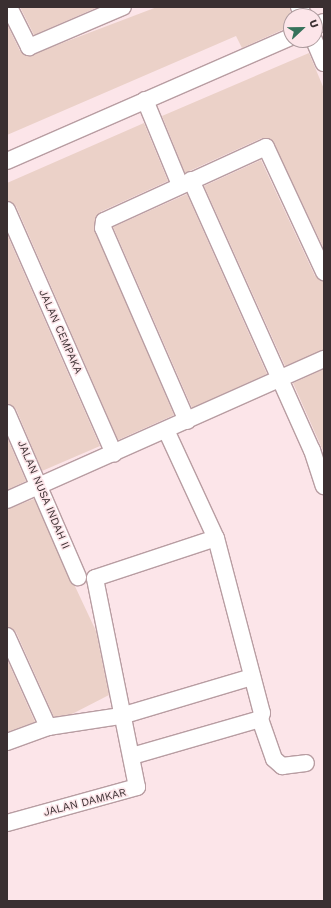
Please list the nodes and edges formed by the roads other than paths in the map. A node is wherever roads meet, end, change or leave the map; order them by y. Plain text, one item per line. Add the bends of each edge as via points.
1 (9, 7) edge
2 (123, 7) edge
3 (283, 40) edge
4 (317, 48) edge
5 (324, 63) edge
6 (145, 100) junction
7 (7, 160) edge
8 (185, 182) junction
9 (7, 210) edge
10 (324, 272) edge
11 (324, 359) edge
12 (281, 379) junction
13 (7, 413) edge
14 (187, 421) junction
15 (166, 430) junction
16 (114, 454) junction
17 (40, 486) junction
18 (324, 486) edge
19 (7, 500) edge
20 (216, 538) junction
21 (78, 577) dead end
22 (7, 636) edge
23 (252, 677) junction
24 (121, 716) junction
25 (260, 719) junction
26 (48, 727) junction
27 (7, 742) edge
28 (132, 756) junction
29 (306, 763) dead end
30 (7, 823) edge

1 - 2 street via 25,45 31,46
3 - 6 street
4 - 5 street
6 - 7 street
6 - 8 street
8 - 10 street via 260,148 268,148
8 - 12 street
8 - 14 street via 107,219 103,226
9 - 16 street, JALAN CEMPAKA
11 - 12 street
12 - 14 street
12 - 18 street via 312,450
13 - 17 street, JALAN NUSA INDAH II
14 - 15 street
15 - 16 street
15 - 20 street
16 - 17 street
17 - 19 street
17 - 21 street, JALAN NUSA INDAH II
20 - 23 street
20 - 24 street, JALAN DAMKAR via 95,578
22 - 26 street
23 - 24 street
23 - 25 street via 262,713
24 - 26 street
24 - 28 street, JALAN DAMKAR
25 - 28 street
25 - 29 street via 276,762 286,766
26 - 27 street
28 - 30 street, JALAN DAMKAR via 137,785 133,791

